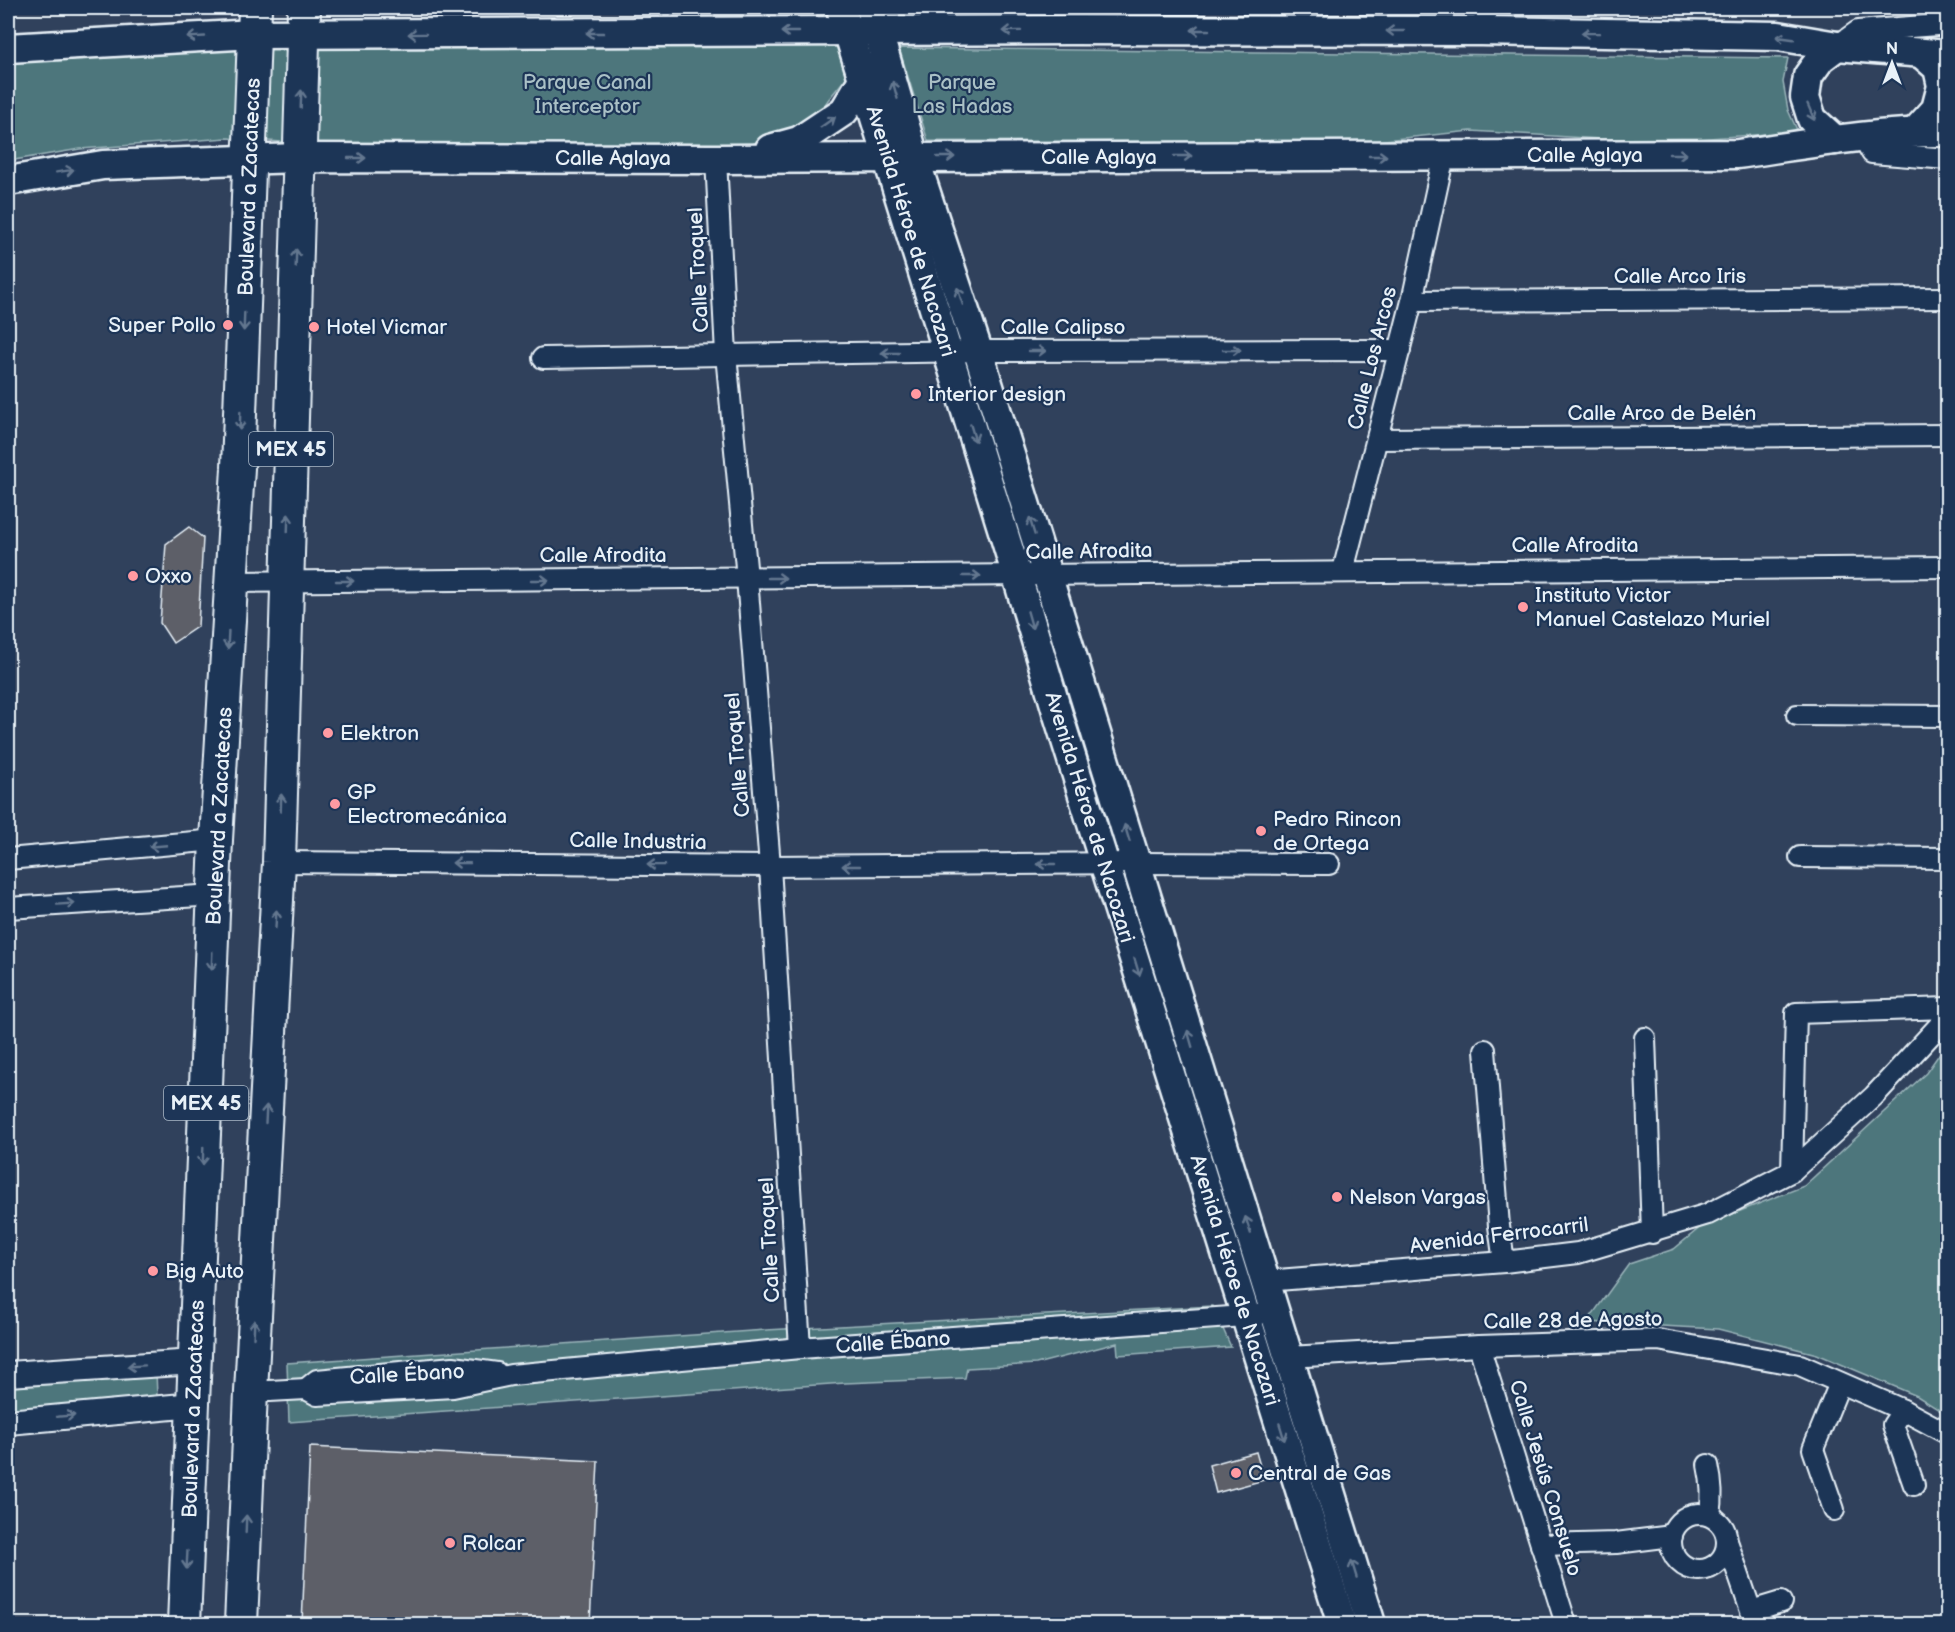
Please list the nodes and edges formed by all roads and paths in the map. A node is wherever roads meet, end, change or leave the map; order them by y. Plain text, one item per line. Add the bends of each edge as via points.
1 (1947, 9) edge
2 (1484, 19) edge
3 (845, 20) edge
4 (874, 20) edge
5 (255, 21) edge
6 (304, 21) edge
7 (1837, 46) junction
8 (8, 48) edge
9 (1934, 55) edge
10 (864, 78) junction
11 (1916, 132) junction
12 (1947, 132) edge
13 (1863, 137) junction
14 (1835, 140) junction
15 (1444, 156) junction
16 (901, 157) junction
17 (299, 158) junction
18 (726, 158) junction
19 (250, 159) junction
20 (1947, 159) edge
21 (8, 181) edge
22 (1947, 298) edge
23 (1412, 301) junction
24 (1400, 350) junction
25 (978, 351) junction
26 (948, 353) junction
27 (726, 354) junction
28 (543, 358) dead end
29 (1947, 435) edge
30 (1377, 439) junction
31 (1947, 567) edge
32 (1343, 571) junction
33 (1046, 575) junction
34 (1017, 576) junction
35 (747, 578) junction
36 (287, 581) junction
37 (231, 582) junction
38 (1797, 715) dead end
39 (1947, 716) edge
40 (216, 840) junction
41 (1800, 857) dead end
42 (1947, 858) edge
43 (8, 859) edge
44 (279, 862) junction
45 (1137, 863) junction
46 (1104, 864) junction
47 (1329, 864) dead end
48 (770, 866) junction
49 (214, 895) junction
50 (8, 908) edge
51 (1947, 1008) edge
52 (1947, 1016) edge
53 (1645, 1038) dead end
54 (1485, 1050) dead end
55 (1792, 1171) junction
56 (1652, 1233) junction
57 (1504, 1262) junction
58 (1265, 1281) junction
59 (1275, 1313) junction
60 (1246, 1316) junction
61 (1479, 1346) junction
62 (800, 1348) junction
63 (1289, 1357) junction
64 (195, 1362) junction
65 (8, 1374) edge
66 (1840, 1383) junction
67 (251, 1392) junction
68 (194, 1405) junction
69 (1903, 1410) junction
70 (8, 1422) edge
71 (1947, 1434) edge
72 (1708, 1465) dead end
73 (1914, 1485) dead end
74 (1834, 1510) dead end
75 (1710, 1515) junction
76 (1672, 1536) junction
77 (1551, 1544) junction
78 (1728, 1544) junction
79 (1781, 1602) dead end
80 (184, 1624) edge
81 (242, 1624) edge
82 (1342, 1624) edge
83 (1371, 1624) edge
84 (1566, 1624) edge

1 - 7 street via 1947,18 1937,25 1858,31
2 -> 4 main road via 1059,30
7 -> 2 main road via 1778,36
3 - 4 main road
3 -> 6 main road
3 - 10 main road, Avenida Héroe de Nacozari
4 - 10 main road
16 -> 4 main road, Avenida Héroe de Nacozari
5 - 6 main road
5 -> 8 main road
5 - 19 main road, Boulevard a Zacatecas / MEX 45
17 -> 6 main road, MEX 45
7 - 9 main road
7 -> 14 main road via 1821,58 1808,76 1805,97 1812,119
9 - 11 main road via 1942,86 1936,109
10 - 16 main road, Avenida Héroe de Nacozari
18 -> 10 main road via 800,141 844,111
11 - 12 main road, Calle Aglaya
11 - 13 main road, Calle Aglaya
13 - 14 main road, Calle Aglaya
13 - 20 street via 1872,153
15 -> 14 main road, Calle Aglaya via 1738,154
16 -> 15 main road, Calle Aglaya
15 - 23 street, Calle Los Arcos
16 - 18 main road, Calle Aglaya
25 -> 16 main road, Avenida Héroe de Nacozari
16 - 26 main road, Avenida Héroe de Nacozari
17 -> 18 main road, Calle Aglaya
17 - 19 main road, Calle Aglaya
36 -> 17 main road, MEX 45
18 - 27 street, Calle Troquel
21 -> 19 main road, Calle Aglaya via 103,165
19 -> 37 main road, Boulevard a Zacatecas / MEX 45
22 - 23 street, Calle Arco Iris
23 - 24 street, Calle Los Arcos
25 -> 24 street, Calle Calipso
24 - 30 street, Calle Los Arcos
25 - 26 street, Calle Calipso
33 -> 25 main road, Avenida Héroe de Nacozari
26 -> 27 street, Calle Calipso
26 -> 34 main road, Avenida Héroe de Nacozari
27 - 28 street, Calle Calipso
27 - 35 street, Calle Troquel
29 - 30 street, Calle Arco de Belén
30 - 32 street, Calle Los Arcos
31 - 32 street, Calle Afrodita
32 - 33 street, Calle Afrodita
33 - 34 street, Calle Afrodita
45 -> 33 main road, Avenida Héroe de Nacozari
35 -> 34 street, Calle Afrodita
34 -> 46 main road, Avenida Héroe de Nacozari
36 -> 35 street, Calle Afrodita
35 - 48 street, Calle Troquel
36 - 37 street, Calle Afrodita
44 -> 36 main road, MEX 45
37 -> 40 main road, Boulevard a Zacatecas / MEX 45
38 - 39 street
40 -> 43 street
40 - 49 main road, Boulevard a Zacatecas / MEX 45
41 - 42 street
48 -> 44 street, Calle Industria
67 -> 44 main road, MEX 45
45 - 46 street, Calle Industria
45 - 47 street, Calle Industria
58 -> 45 main road, Avenida Héroe de Nacozari
46 -> 48 street, Calle Industria
46 -> 60 main road, Avenida Héroe de Nacozari
48 - 62 street, Calle Troquel
50 -> 49 street
49 -> 64 main road, Boulevard a Zacatecas / MEX 45
51 - 55 street via 1796,1013
52 - 55 street, Avenida Ferrocarril via 1874,1096
53 - 56 street
54 - 57 street
55 - 56 street, Avenida Ferrocarril via 1708,1214
56 - 57 street, Avenida Ferrocarril via 1578,1254
57 - 58 street, Avenida Ferrocarril
58 - 59 main road, Avenida Héroe de Nacozari
59 - 60 street, Calle Ébano
59 - 63 main road, Avenida Héroe de Nacozari
60 - 62 street, Calle Ébano
60 -> 82 main road, Avenida Héroe de Nacozari
61 - 63 street, Calle 28 de Agosto
61 - 66 street, Calle 28 de Agosto via 1658,1340 1800,1365
61 - 77 street, Calle Jesús Consuelo
62 - 67 street, Calle Ébano via 511,1375 453,1367 317,1380 306,1389
83 -> 63 main road, Avenida Héroe de Nacozari
64 -> 65 street
64 - 68 main road, Boulevard a Zacatecas / MEX 45
66 - 69 street, Calle 28 de Agosto
66 - 74 street via 1813,1449
81 -> 67 main road, MEX 45
70 -> 68 street
68 -> 80 main road, Boulevard a Zacatecas / MEX 45
69 - 71 street, Calle 28 de Agosto
69 - 73 street via 1893,1425
72 - 75 street via 1713,1501
75 - 76 street via 1684,1519
75 - 78 street via 1724,1527
76 - 77 street via 1617,1543
76 - 78 street via 1672,1551 1677,1560 1693,1570 1713,1568 1721,1562
77 - 84 street, Calle Jesús Consuelo
78 - 79 street via 1751,1611

